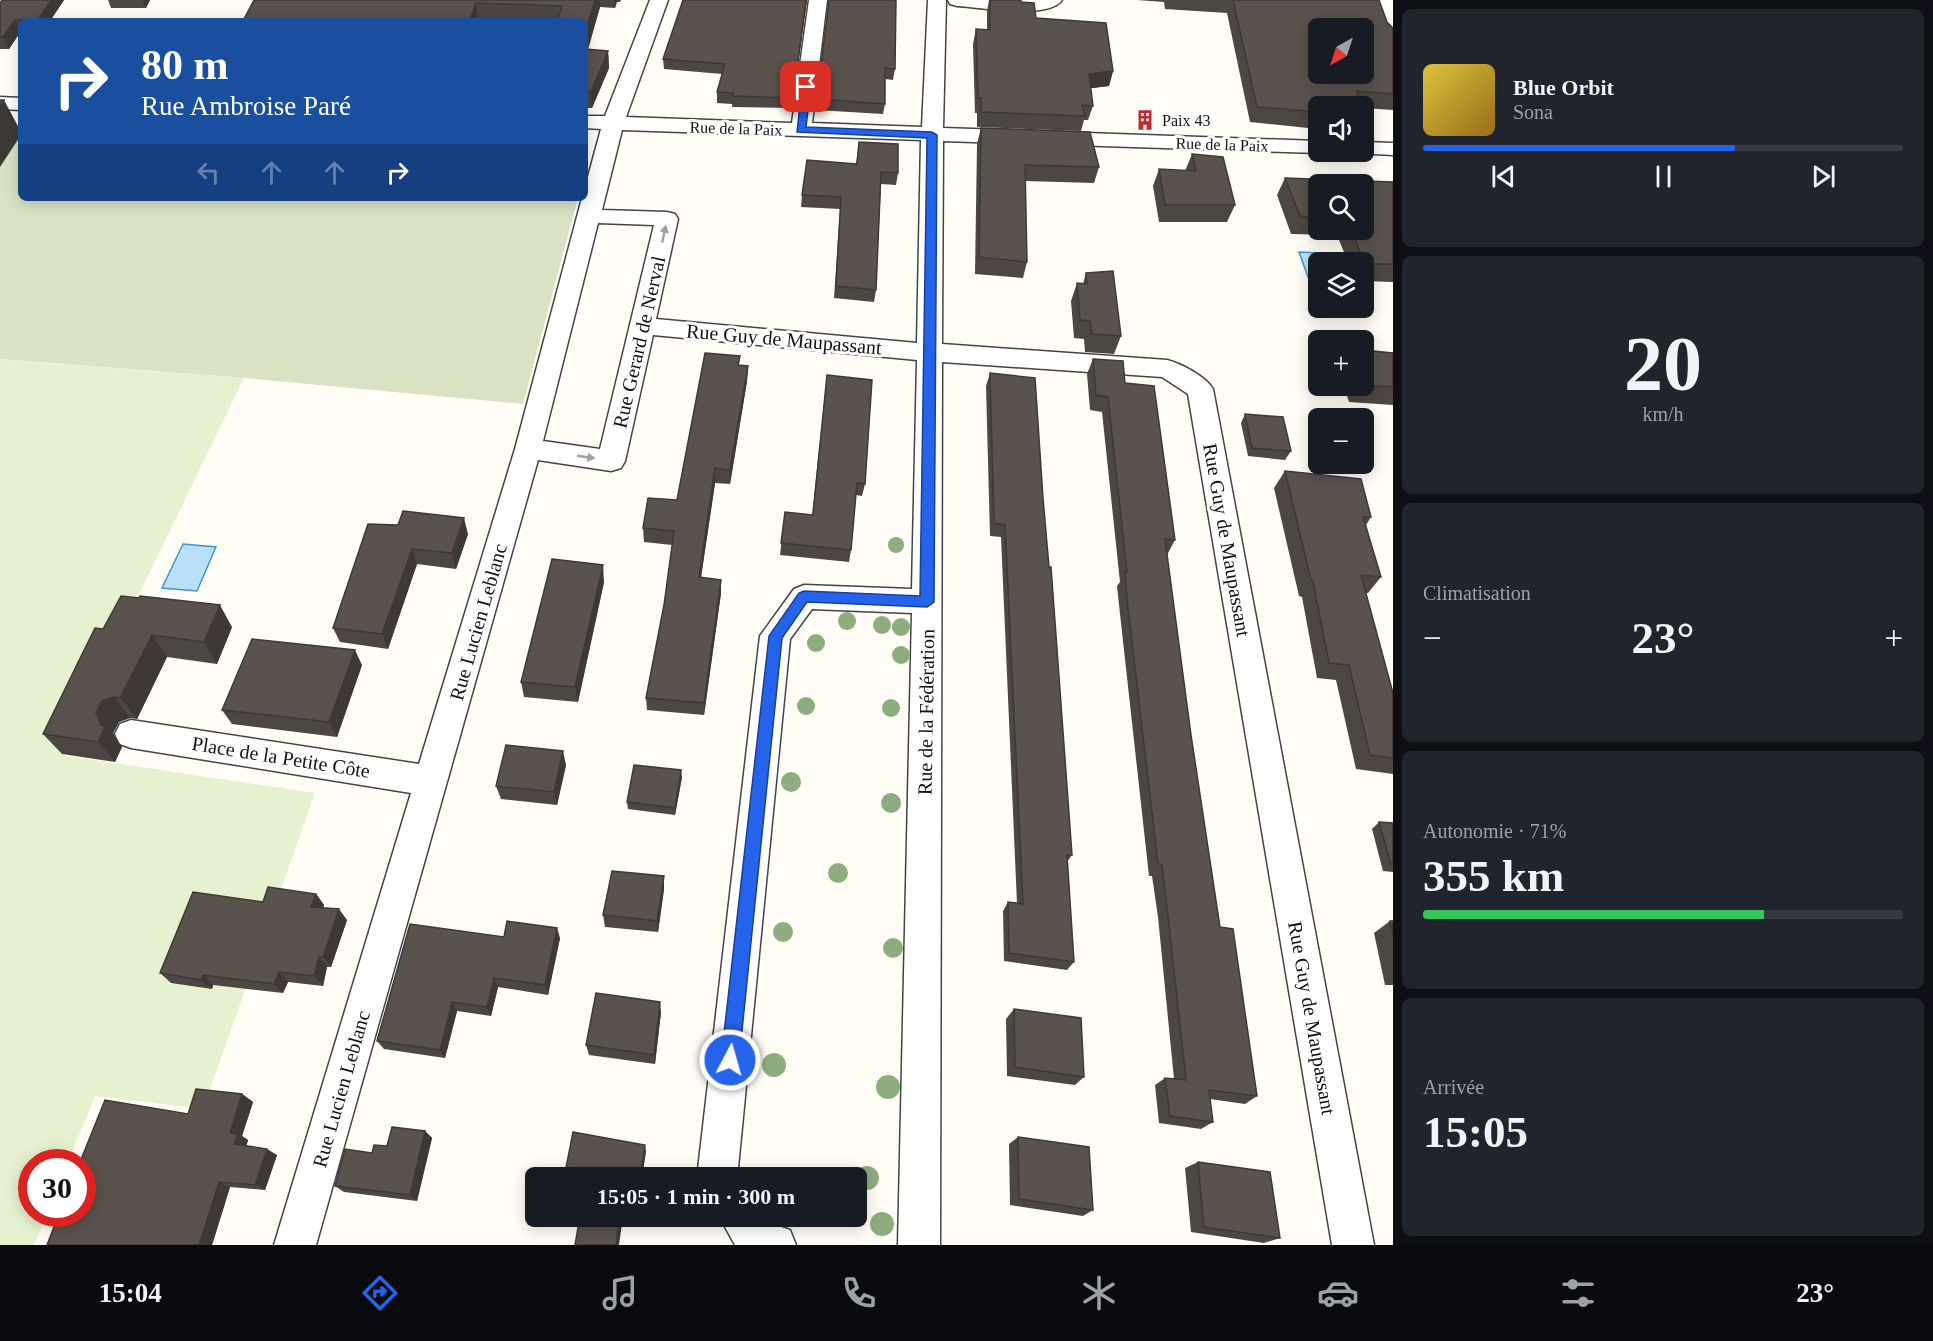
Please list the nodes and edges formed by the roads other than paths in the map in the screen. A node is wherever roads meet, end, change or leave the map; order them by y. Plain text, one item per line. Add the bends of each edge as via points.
1 (659, 0) edge
2 (818, 0) edge
3 (937, 0) edge
4 (957, 0) edge
5 (1053, 0) edge
6 (0, 103) edge
7 (18, 104) edge
8 (599, 123) edge
9 (801, 130) junction
10 (932, 135) junction
11 (1308, 147) edge
12 (1374, 148) edge
13 (1393, 149) edge
14 (589, 216) junction
15 (644, 326) junction
16 (930, 352) junction
17 (528, 449) junction
18 (927, 602) junction
19 (131, 734) dead end
20 (431, 781) junction
21 (718, 1167) edge
22 (747, 1227) edge
23 (295, 1245) edge
24 (775, 1245) edge
25 (919, 1245) edge
26 (1353, 1245) edge

1 - 8 street, Rue Lucien Leblanc
2 - 9 street
3 - 10 street, Rue de la Fédération
4 - 5 street via 1035,6
6 - 7 street
8 - 9 street, Rue de la Paix
8 - 14 street, Rue Lucien Leblanc
9 - 10 street, Rue de la Paix
10 - 11 street, Rue de la Paix
10 - 16 street, Rue de la Fédération
12 - 13 street
15 -> 14 street, Rue Gerard de Nerval via 667,219
14 - 17 street, Rue Lucien Leblanc
15 - 16 street, Rue Guy de Maupassant
17 -> 15 street, Rue Gerard de Nerval via 611,461
16 - 18 street, Rue de la Fédération
16 - 26 street, Rue Guy de Maupassant via 1167,369 1200,389
17 - 20 street, Rue Lucien Leblanc
18 - 21 street via 804,597 776,636
18 - 25 street, Rue de la Fédération
19 - 20 street, Place de la Petite Côte
20 - 23 street, Rue Lucien Leblanc
22 - 24 street via 756,1240

